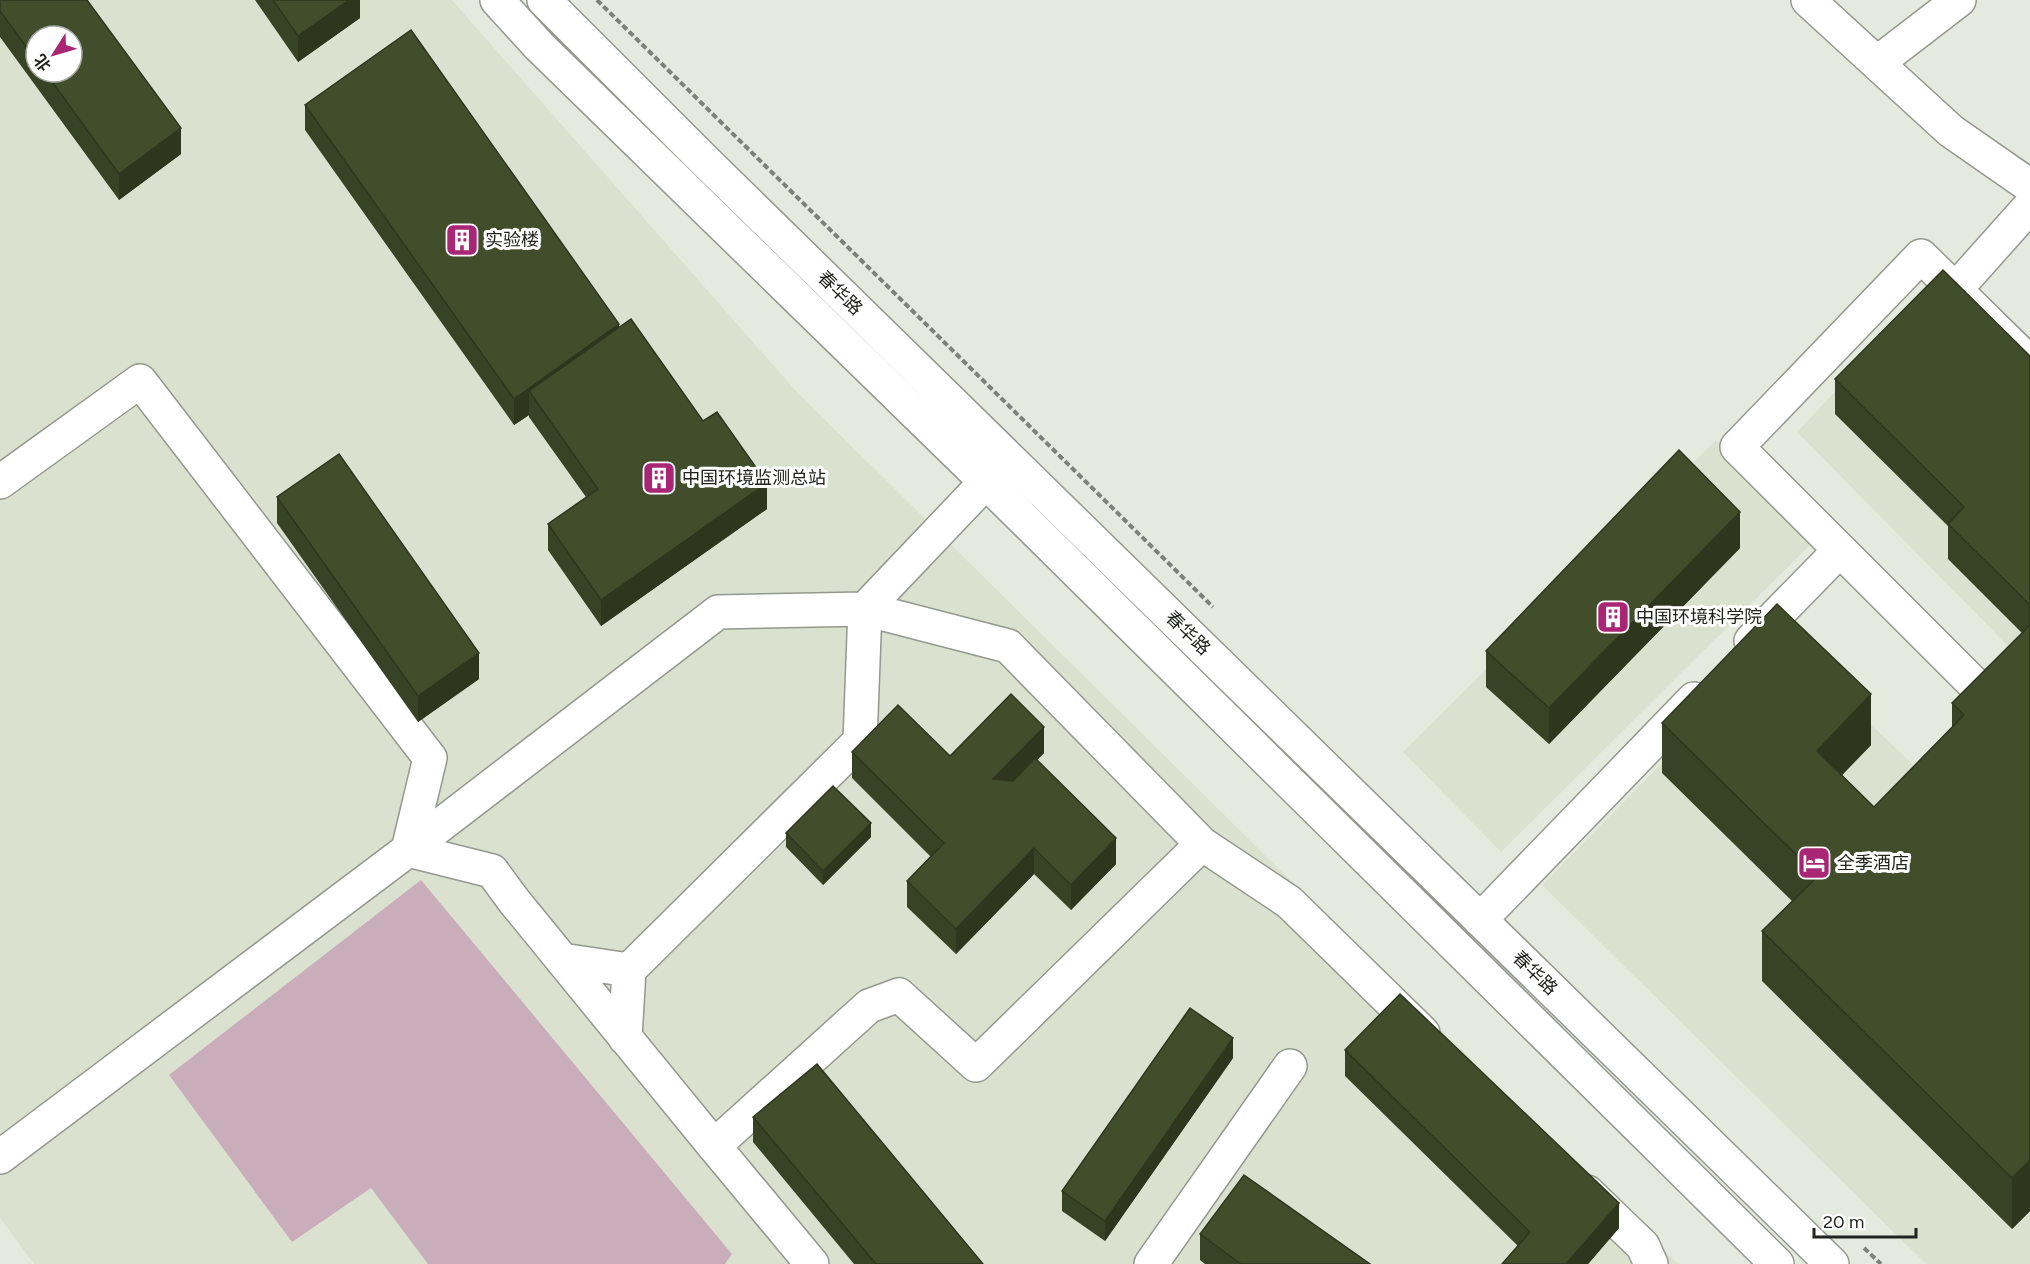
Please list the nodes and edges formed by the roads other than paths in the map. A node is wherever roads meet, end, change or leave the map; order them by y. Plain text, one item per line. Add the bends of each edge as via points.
1 (497, 0) edge
2 (544, 0) edge
3 (1808, 0) edge
4 (1959, 0) edge
5 (1878, 63) junction
6 (2030, 186) edge
7 (2030, 206) edge
8 (1955, 290) junction
9 (2030, 363) edge
10 (1009, 458) junction
11 (0, 482) edge
12 (986, 482) junction
13 (1840, 550) junction
14 (865, 609) junction
15 (2030, 665) edge
16 (1202, 844) junction
17 (408, 850) junction
18 (1480, 920) junction
19 (562, 960) junction
20 (629, 970) junction
21 (625, 1038) junction
22 (1441, 1050) edge
23 (1290, 1066) dead end
24 (714, 1146) junction
25 (0, 1157) edge
26 (1567, 1173) edge
27 (812, 1264) edge
28 (1151, 1264) edge
29 (1651, 1264) edge
30 (1777, 1264) edge
31 (1832, 1264) edge

1 - 12 street, 春华路 via 655,162
2 - 10 street, 春华路
3 - 5 street
4 - 5 street
5 - 6 street via 1951,131
7 - 8 street
8 - 9 street
8 - 13 street via 1921,256 1737,447
10 - 12 street
10 - 18 street, 春华路
11 - 17 street via 140,381 430,758
12 - 14 street
12 - 30 street, 春华路
13 - 15 street via 1981,691
13 - 18 street
14 - 16 street via 1008,646
14 - 17 street via 718,612
14 - 20 street via 860,741
16 - 22 street via 1289,902
16 - 24 street via 976,1065 899,995 869,1006
17 - 19 street via 492,871
17 - 25 street
18 - 31 street, 春华路
19 - 20 street
19 - 21 street
20 - 21 street
21 - 24 street
23 - 28 street
24 - 27 street
26 - 29 street via 1643,1246

